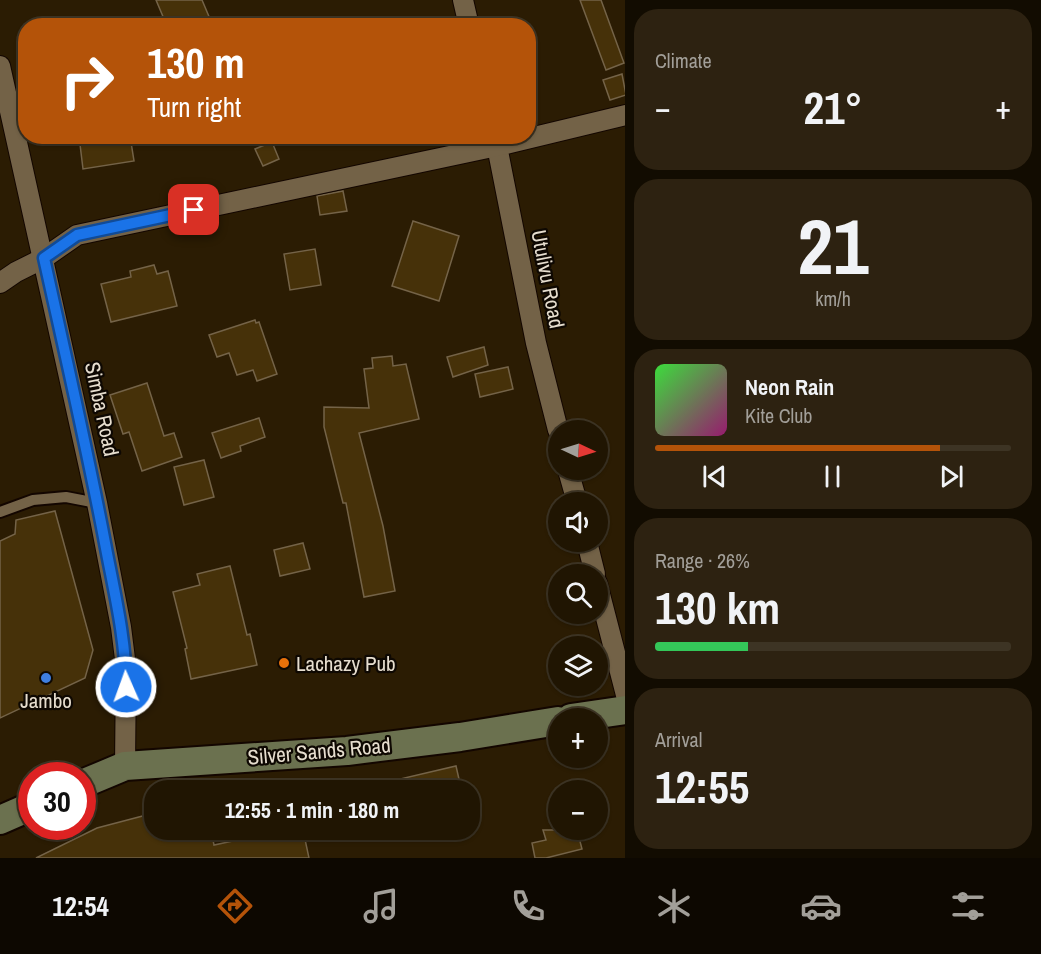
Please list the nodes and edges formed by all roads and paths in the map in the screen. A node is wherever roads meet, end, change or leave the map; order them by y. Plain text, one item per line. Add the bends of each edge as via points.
1 (463, 0) edge
2 (467, 18) edge
3 (0, 66) edge
4 (625, 115) edge
5 (536, 133) edge
6 (483, 144) edge
7 (497, 144) edge
8 (44, 258) junction
9 (0, 283) edge
10 (555, 420) edge
11 (97, 503) junction
12 (0, 512) edge
13 (608, 624) edge
14 (625, 691) edge
15 (625, 710) edge
16 (608, 713) edge
17 (548, 723) edge
18 (125, 766) junction
19 (96, 777) edge
20 (18, 812) edge
21 (0, 820) edge

1 - 2 street
3 - 8 street, Simba Road
4 - 5 street
6 - 8 street via 77,235
7 - 10 street, Utulivu Road
8 - 9 street
8 - 11 street, Simba Road
11 - 12 lane via 66,497 33,500
11 - 18 street, Simba Road via 126,667
13 - 14 street
15 - 16 street
17 - 18 street, Silver Sands Road via 347,751
18 - 19 street, Silver Sands Road
20 - 21 street

